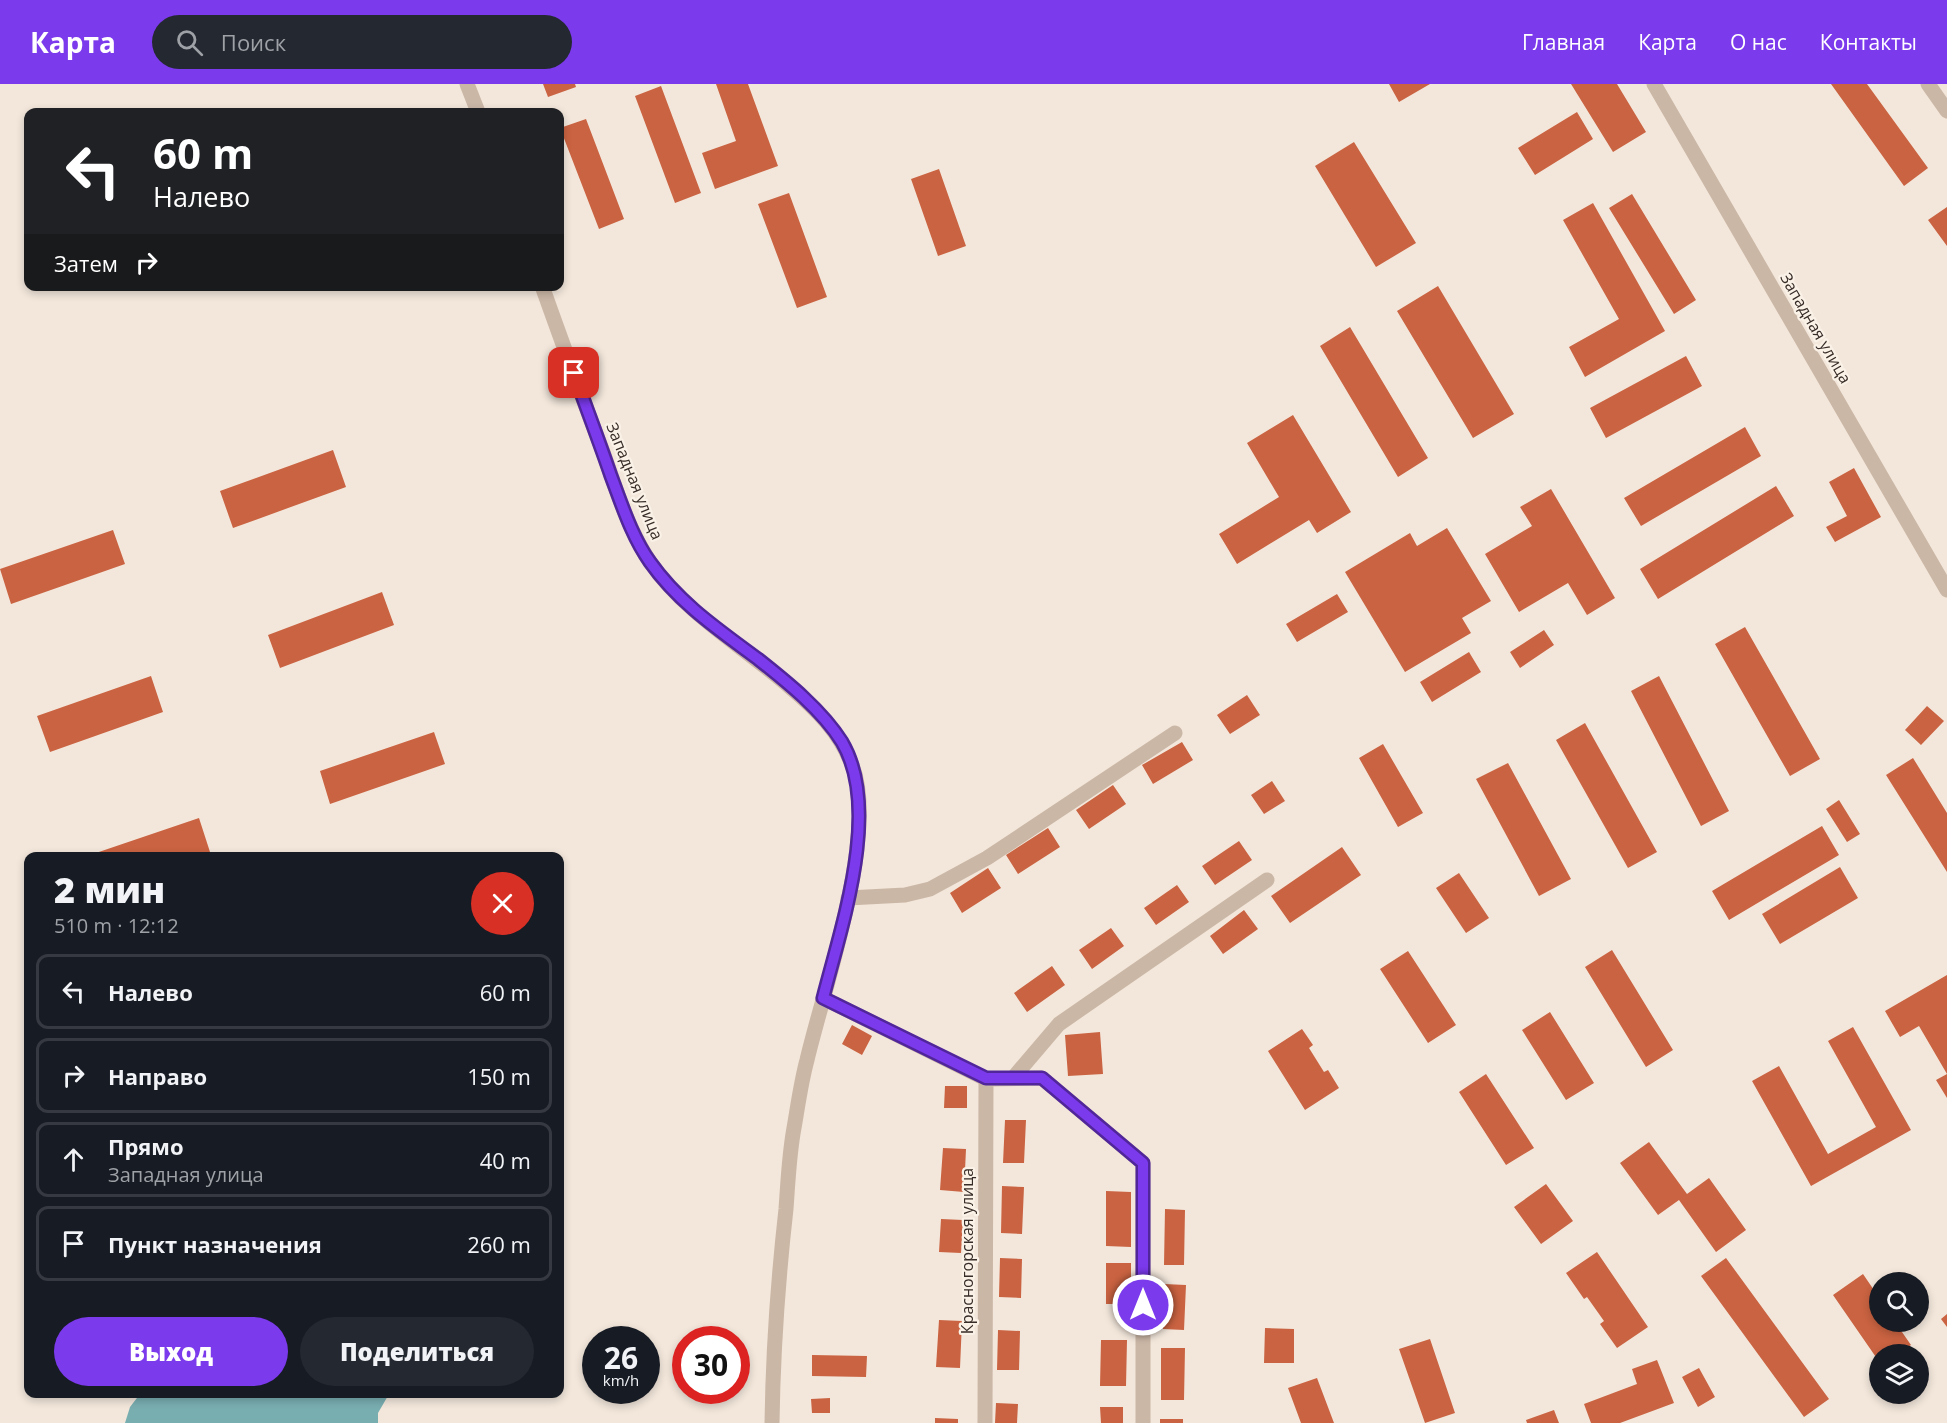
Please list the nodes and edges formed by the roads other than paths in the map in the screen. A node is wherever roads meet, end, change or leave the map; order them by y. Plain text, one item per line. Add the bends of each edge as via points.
1 (467, 84) edge
2 (1654, 84) edge
3 (1928, 84) edge
4 (476, 108) edge
5 (1947, 111) edge
6 (544, 291) edge
7 (1947, 590) edge
8 (1175, 733) dead end
9 (1267, 880) dead end
10 (848, 898) junction
11 (823, 998) junction
12 (986, 1078) junction
13 (1013, 1078) junction
14 (772, 1423) edge
15 (984, 1423) edge
16 (1143, 1423) edge

1 - 4 street
2 - 7 street, Западная улица
3 - 5 street
6 - 10 street, Западная улица via 622,503 650,562 684,601 807,702 842,742 859,793 859,825
8 - 10 street via 987,858 930,890
9 - 13 street via 1059,1024
10 - 11 street, Западная улица
11 - 12 street
11 - 14 street, Западная улица via 793,1132 780,1264
12 - 13 street
12 - 15 street, Красногорская улица
13 - 16 street via 1042,1078 1143,1163

